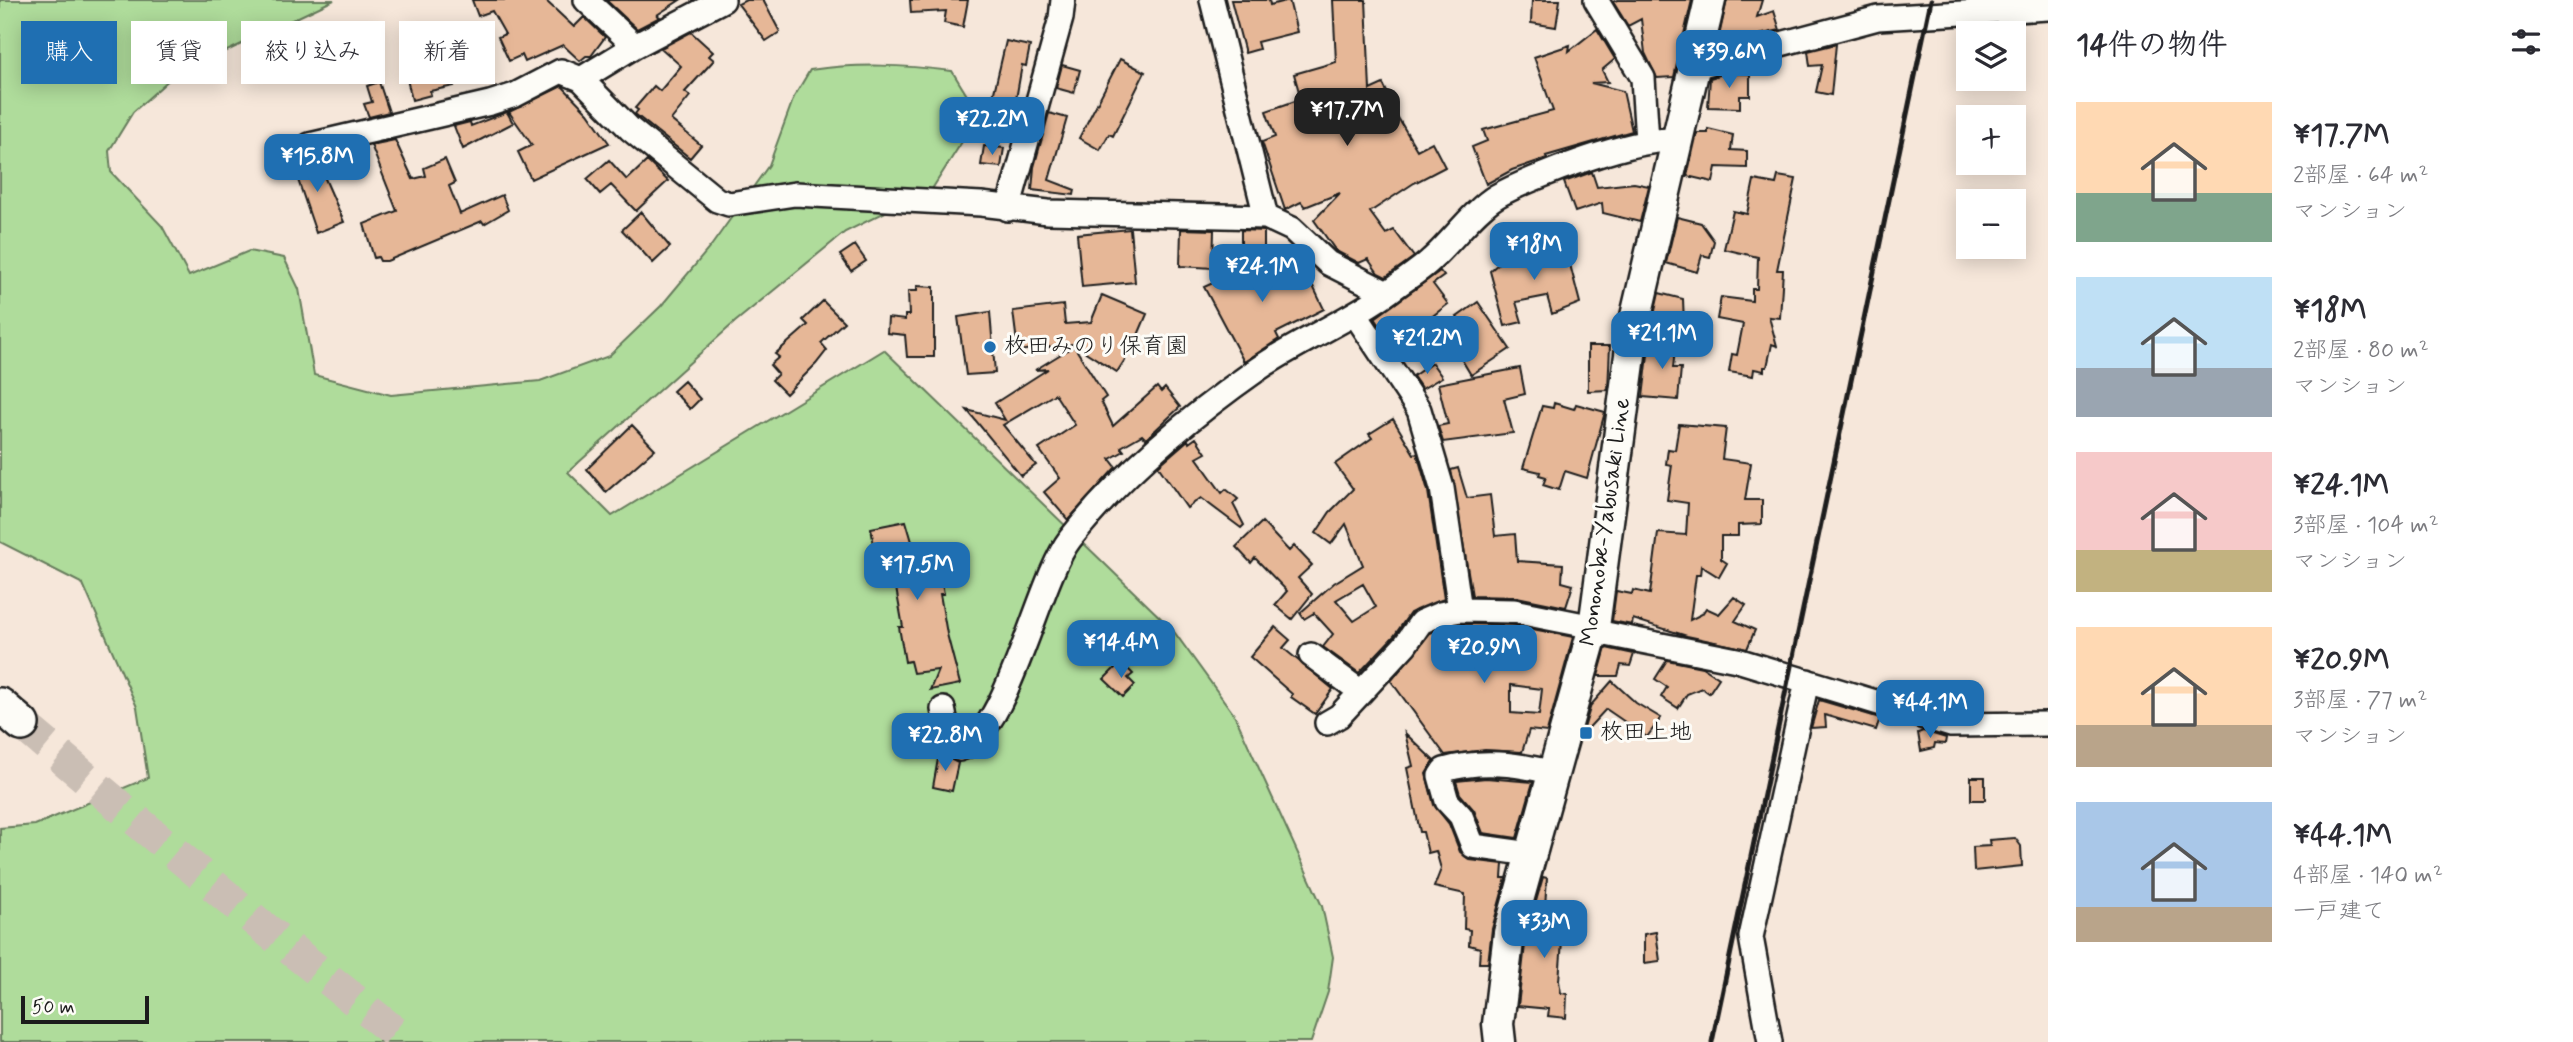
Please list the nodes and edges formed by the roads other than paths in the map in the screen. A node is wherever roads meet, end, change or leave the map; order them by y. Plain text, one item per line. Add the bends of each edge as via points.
1 (586, 0) edge
2 (723, 0) edge
3 (1063, 0) edge
4 (1212, 0) edge
5 (1596, 0) edge
6 (1710, 0) edge
7 (2048, 8) edge
8 (635, 46) junction
9 (1695, 67) junction
10 (581, 79) junction
11 (1647, 141) junction
12 (1677, 141) junction
13 (310, 145) dead end
14 (1008, 209) junction
15 (1266, 217) junction
16 (1387, 293) junction
17 (1355, 314) junction
18 (1460, 610) junction
19 (1594, 627) junction
20 (1311, 655) dead end
21 (1807, 681) junction
22 (1361, 692) junction
23 (943, 709) dead end
24 (1327, 723) dead end
25 (2048, 724) edge
26 (1555, 774) junction
27 (1531, 854) junction
28 (1500, 1042) edge
29 (1770, 1042) edge

1 - 8 street
2 - 8 street
3 - 14 street
4 - 15 street
5 - 11 street via 1643,78
6 - 9 main road, Mononobe-Yabusaki Line
7 - 9 street via 1878,18
8 - 10 street
9 - 12 main road, Mononobe-Yabusaki Line
10 - 13 street via 561,71 490,103
10 - 14 street via 630,128 718,200 729,204 796,194
11 - 12 street
11 - 16 street via 1552,172 1494,197 1430,261
12 - 19 main road, Mononobe-Yabusaki Line via 1634,325
14 - 15 street
15 - 16 street via 1292,229 1328,263
16 - 17 street
17 - 18 street via 1419,410 1442,488
17 - 23 street via 1259,368 1181,429 1094,509 1059,554 1019,662 988,723 968,747 959,749 950,742
18 - 19 street via 1514,611
18 - 22 street via 1421,622
19 - 21 street via 1601,633 1737,660
19 - 26 main road, Mononobe-Yabusaki Line
20 - 22 street
21 - 25 street via 1951,725
21 - 29 street via 1751,937
22 - 24 street
26 - 27 main road, Mononobe-Yabusaki Line
26 - 27 street via 1503,762 1455,766 1440,776 1447,801 1461,816 1473,846
27 - 28 main road, Mononobe-Yabusaki Line via 1509,933

